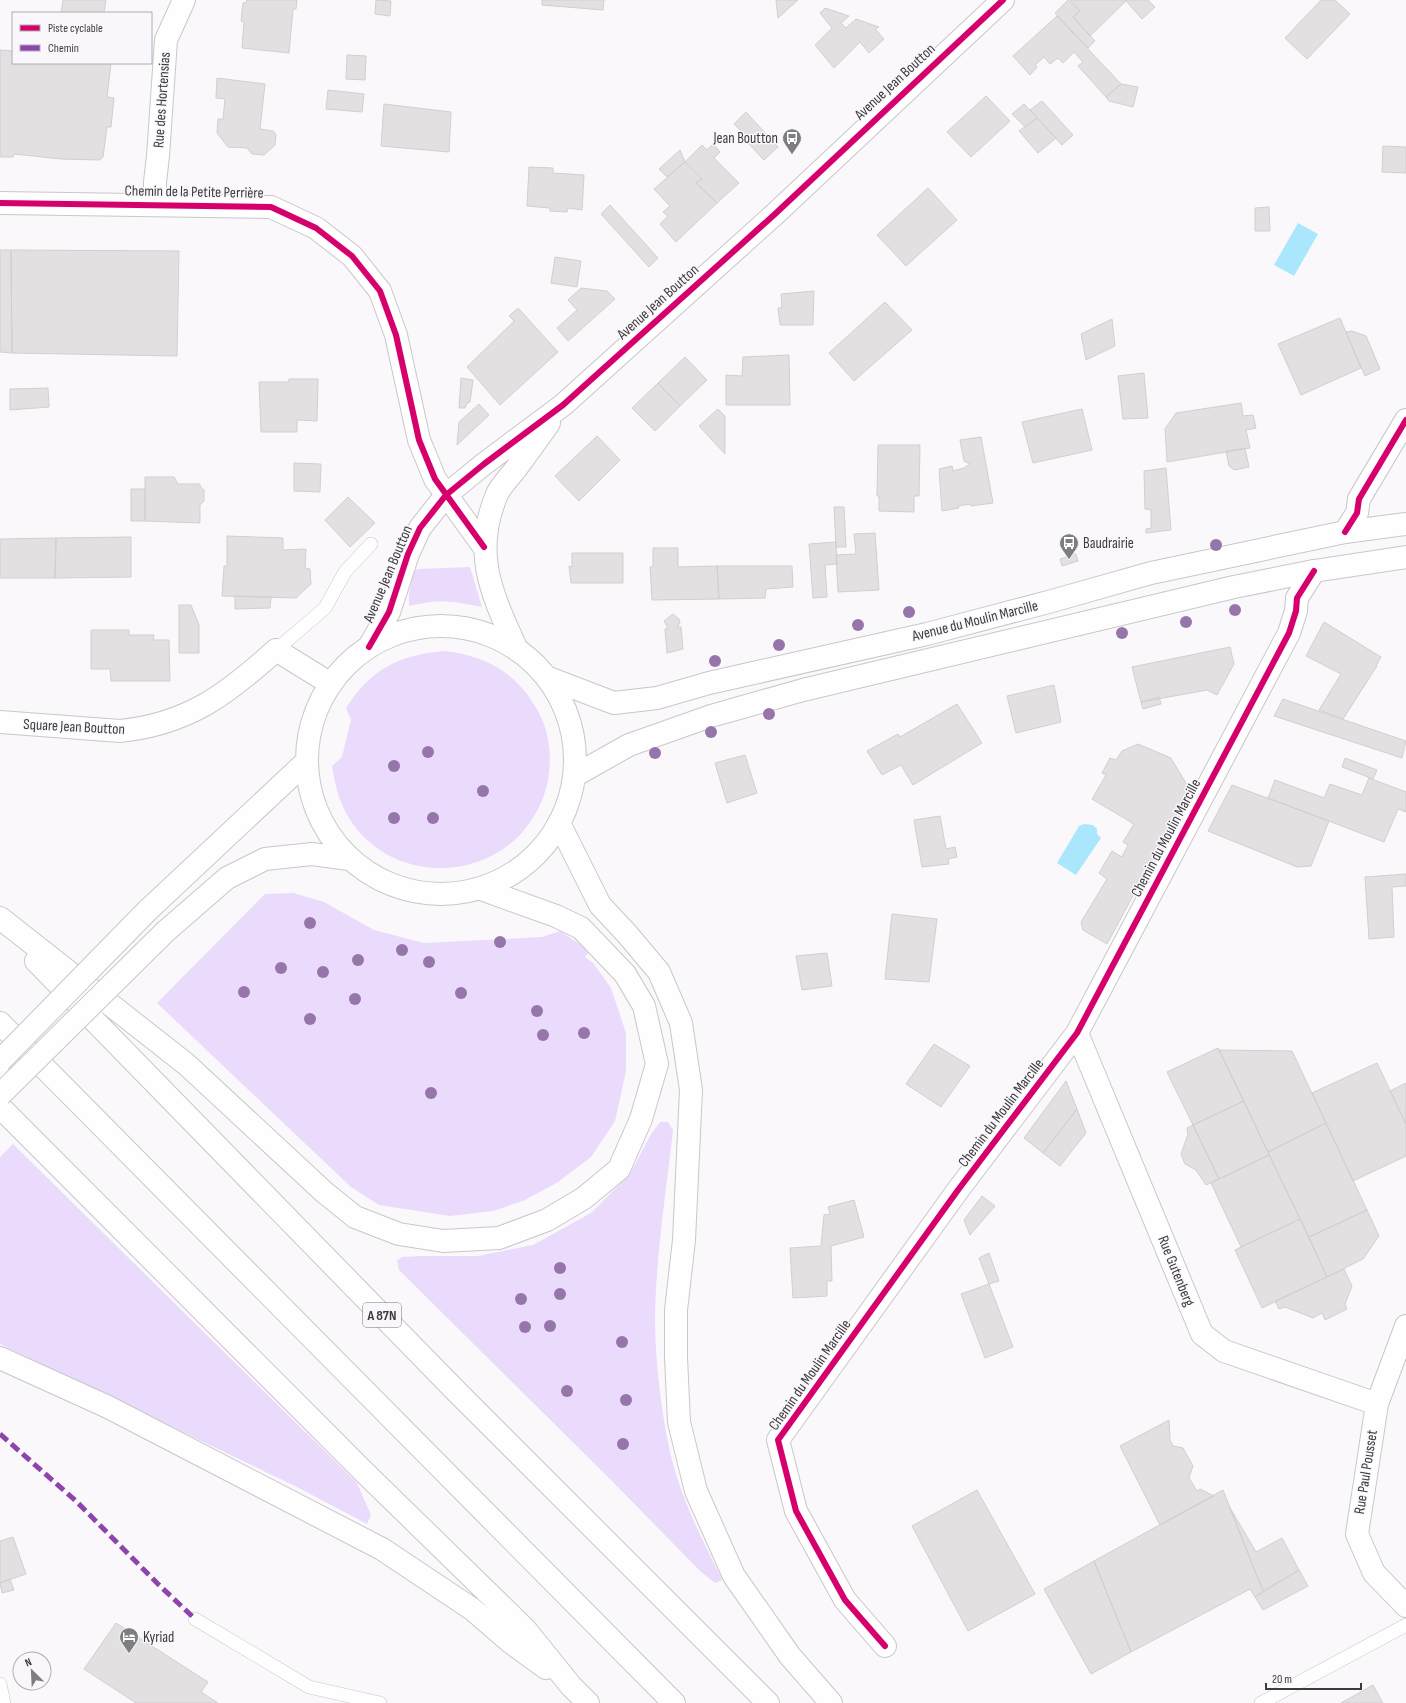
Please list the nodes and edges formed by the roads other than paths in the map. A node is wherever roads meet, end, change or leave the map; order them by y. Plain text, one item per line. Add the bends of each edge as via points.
1 (184, 0) edge
2 (1003, 0) edge
3 (0, 203) edge
4 (155, 204) junction
5 (563, 404) junction
6 (1406, 420) edge
7 (446, 495) junction
8 (1406, 524) edge
9 (1345, 532) junction
10 (371, 544) dead end
11 (484, 547) junction
12 (1406, 557) edge
13 (1314, 571) junction
14 (369, 647) junction
15 (276, 650) junction
16 (517, 650) junction
17 (546, 677) junction
18 (331, 684) junction
19 (0, 722) edge
20 (306, 762) junction
21 (574, 776) junction
22 (559, 824) junction
23 (349, 859) junction
24 (481, 889) junction
25 (0, 918) edge
26 (0, 924) edge
27 (0, 1023) edge
28 (1077, 1033) junction
29 (0, 1061) edge
30 (0, 1095) edge
31 (0, 1107) edge
32 (1406, 1326) edge
33 (0, 1358) edge
34 (1377, 1404) junction
35 (1406, 1606) edge
36 (195, 1619) dead end
37 (1406, 1625) edge
38 (885, 1646) dead end
39 (0, 1684) edge
40 (571, 1686) junction
41 (4, 1703) edge
42 (380, 1703) edge
43 (588, 1703) edge
44 (674, 1703) edge
45 (768, 1703) edge
46 (831, 1703) edge
47 (1262, 1703) edge

1 - 4 main road, Rue des Hortensias via 166,40
2 - 5 main road, Avenue Jean Boutton via 775,214
3 - 4 main road, Chemin de la Petite Perrière
4 - 7 main road, Chemin de la Petite Perrière via 271,207 316,228 352,256 380,291 396,335 419,440
5 - 7 main road, Avenue Jean Boutton
5 - 11 main road, Avenue Jean Boutton via 499,492 486,530
6 - 9 main road via 1359,499 1357,513
7 - 11 main road, Chemin de la Petite Perrière
7 - 14 main road, Avenue Jean Boutton via 420,528 408,554 389,612
8 - 9 main road, Avenue du Moulin Marcille
9 - 17 main road, Avenue du Moulin Marcille via 1151,573 926,634 709,682 657,698 614,703
10 - 15 lane via 345,572 325,608
11 - 16 main road, Avenue Jean Boutton via 486,567 493,590
12 - 13 main road, Avenue du Moulin Marcille
13 - 21 main road, Avenue du Moulin Marcille via 1234,587 795,692 711,716 628,745
13 - 28 main road, Chemin du Moulin Marcille via 1297,598 1295,616 1289,633
14 - 16 main road via 401,632 418,628 447,627 486,634
14 - 18 main road via 342,670
15 - 18 main road
15 - 19 main road, Square Jean Boutton via 241,682 218,698 166,723 120,731
16 - 17 main road
17 - 21 main road via 570,724 575,758
18 - 20 main road via 312,721
20 - 23 main road via 310,793 321,822 329,836
20 - 29 main road, bridge via 147,911
21 - 22 main road
22 - 24 main road via 539,852 526,864
22 - 46 main road via 600,905 659,972 681,1023 691,1090 684,1240 676,1310 676,1357 679,1422 696,1491 734,1576 790,1656
23 - 24 main road via 388,884 419,893 450,894
23 - 30 main road, bridge via 312,854 265,859 227,878 166,931
24 - 25 main road via 556,916 581,928 625,974 644,1006 657,1064 641,1119 619,1169 584,1198 547,1220 499,1238 443,1241 399,1234 356,1217 324,1192 186,1064
26 - 45 main road, A 87N via 456,1391
27 - 44 main road
28 - 34 main road, Rue Gutenberg via 1202,1334 1224,1351
28 - 38 main road, Chemin du Moulin Marcille via 958,1190 778,1440 796,1511 845,1600
31 - 40 main road via 525,1629
32 - 34 main road, Rue Paul Pousset
33 - 40 main road via 108,1407 382,1549 472,1609 509,1641
34 - 35 main road, Rue Paul Pousset via 1357,1534 1374,1573
36 - 42 lane via 309,1687
37 - 47 lane
39 - 41 lane
40 - 43 main road

